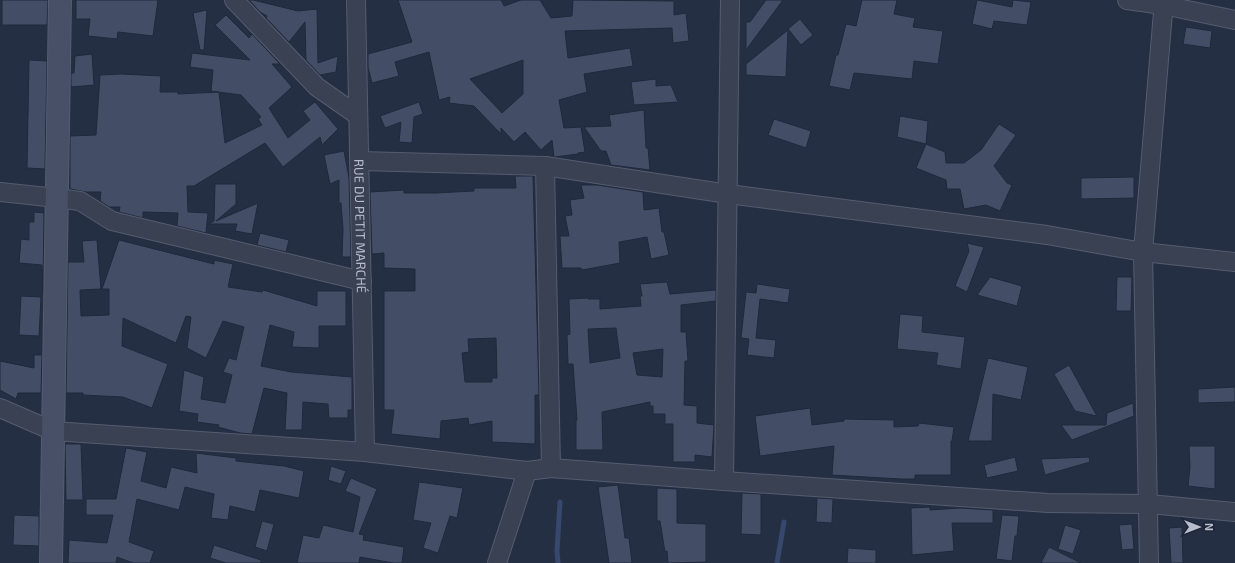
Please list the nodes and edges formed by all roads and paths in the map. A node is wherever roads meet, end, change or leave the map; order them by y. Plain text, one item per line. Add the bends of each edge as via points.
1 (60, 0) edge
2 (234, 0) edge
3 (356, 0) edge
4 (730, 0) edge
5 (1127, 0) edge
6 (1164, 3) edge
7 (1235, 20) edge
8 (357, 115) junction
9 (360, 161) junction
10 (545, 166) junction
11 (0, 192) edge
12 (728, 194) junction
13 (57, 198) junction
14 (1143, 252) junction
15 (1235, 262) edge
16 (362, 281) junction
17 (0, 408) edge
18 (53, 431) junction
19 (365, 452) junction
20 (551, 468) junction
21 (527, 470) junction
22 (724, 481) junction
23 (1149, 504) junction
24 (1235, 512) edge
25 (50, 563) edge
26 (497, 563) edge
27 (1149, 563) edge

1 - 13 main road
2 - 8 street via 317,87
3 - 8 street, RUE DU PETIT MARCHÉ
4 - 12 street
5 - 6 street
6 - 7 street
6 - 14 street
8 - 9 street, RUE DU PETIT MARCHÉ
9 - 10 street
9 - 16 street, RUE DU PETIT MARCHÉ
10 - 12 street
10 - 20 street
11 - 13 street
12 - 14 street via 1047,234
12 - 22 street
13 - 16 street via 80,201 112,221
13 - 18 main road
14 - 15 street
14 - 23 street
16 - 19 street, RUE DU PETIT MARCHÉ
17 - 18 street
18 - 19 street
18 - 25 main road
19 - 21 street
20 - 21 street
20 - 22 street
21 - 26 street
22 - 23 street via 1048,503
23 - 24 street
23 - 27 street

